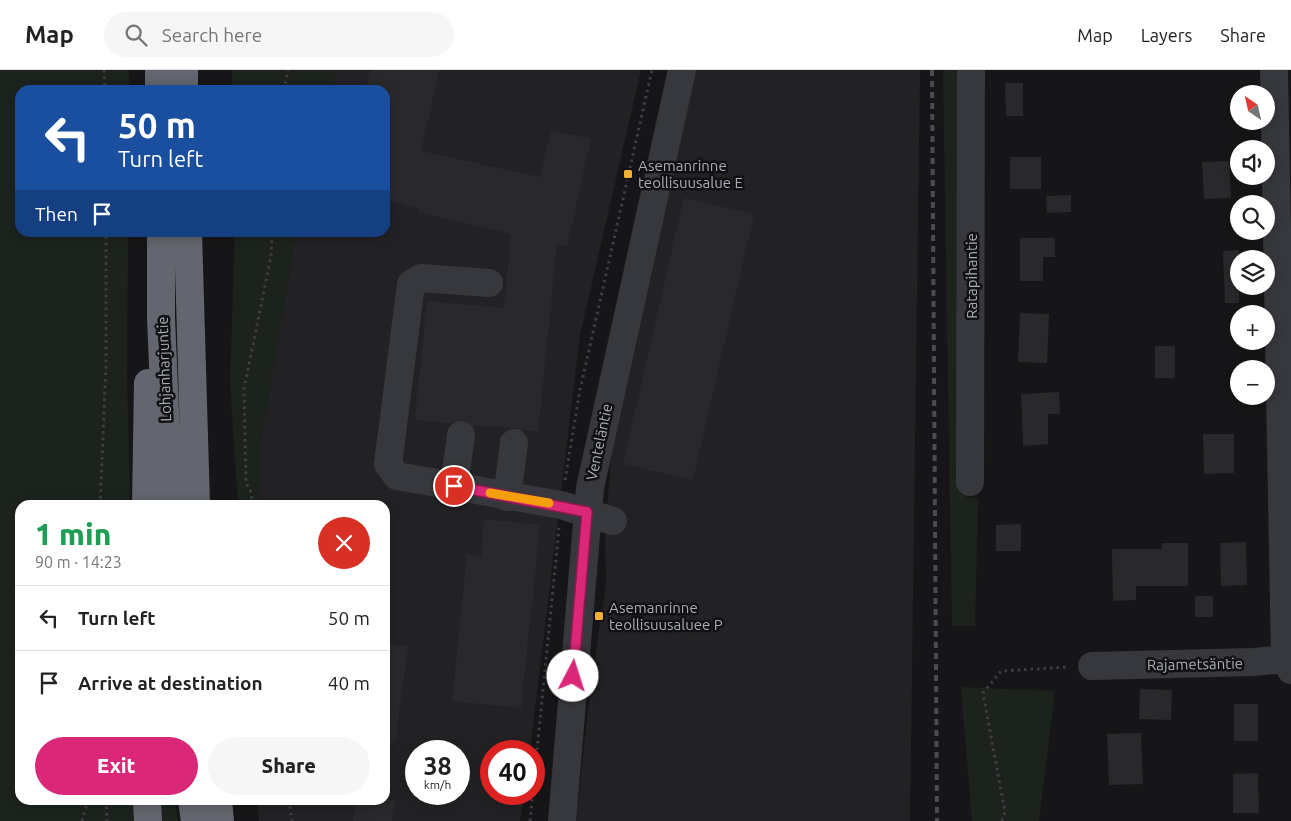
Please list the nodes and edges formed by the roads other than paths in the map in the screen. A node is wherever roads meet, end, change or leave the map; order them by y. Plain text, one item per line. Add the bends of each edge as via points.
1 (159, 70) edge
2 (184, 70) edge
3 (682, 70) edge
4 (971, 70) edge
5 (1274, 70) edge
6 (159, 85) edge
7 (184, 85) edge
8 (1283, 138) edge
9 (160, 237) edge
10 (188, 237) edge
11 (489, 283) dead end
12 (1284, 301) edge
13 (161, 318) junction
14 (461, 436) dead end
15 (514, 443) dead end
16 (970, 482) dead end
17 (454, 486) junction
18 (507, 497) junction
19 (146, 500) edge
20 (169, 500) edge
21 (196, 500) edge
22 (587, 512) junction
23 (614, 521) dead end
24 (1286, 533) edge
25 (1288, 664) edge
26 (1092, 666) road end
27 (147, 805) edge
28 (193, 805) edge
29 (218, 805) edge
30 (148, 821) edge
31 (195, 821) edge
32 (220, 821) edge
33 (562, 821) edge

1 - 6 highway
2 - 7 highway
3 - 22 street, Venteläntie via 615,368
4 - 16 street, Ratapihantie
5 - 8 street
8 - 12 street
9 - 13 highway, Lohjanharjuntie
10 - 21 highway, Lohjanharjuntie
11 - 17 street via 421,278 411,284 388,464 396,476
12 - 24 street
13 - 19 highway via 147,388
13 - 20 highway, Lohjanharjuntie
14 - 17 street
15 - 18 street
17 - 18 street
18 - 22 street
22 - 23 street
22 - 33 street, Venteläntie
24 - 25 street
25 - 26 street, Rajametsäntie
27 - 30 highway
28 - 31 highway
29 - 32 highway

